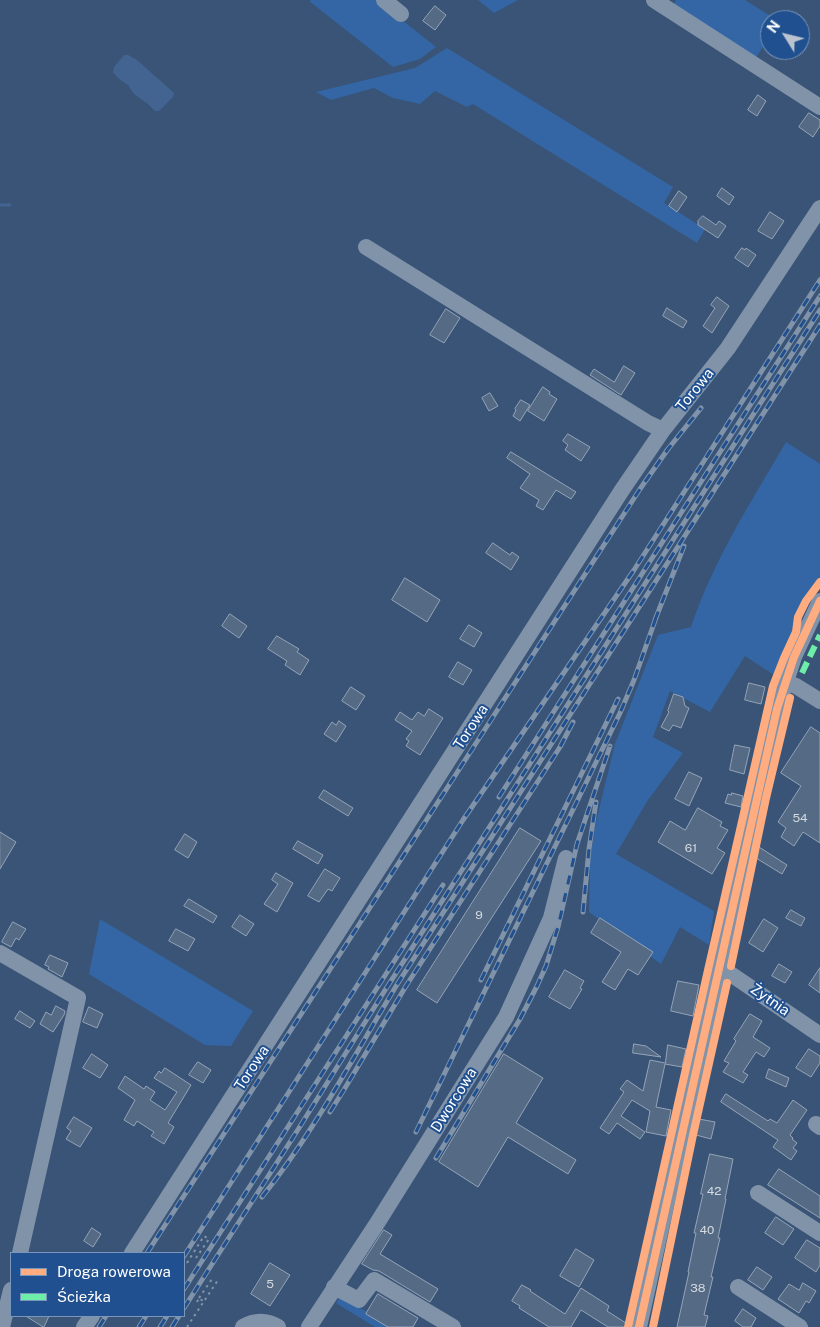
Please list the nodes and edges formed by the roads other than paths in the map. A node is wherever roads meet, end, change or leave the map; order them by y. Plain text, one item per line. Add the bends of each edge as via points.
1 (384, 0) edge
2 (654, 0) edge
3 (401, 14) dead end
4 (820, 107) edge
5 (820, 208) edge
6 (366, 247) dead end
7 (663, 430) junction
8 (820, 601) edge
9 (785, 682) junction
10 (820, 702) edge
11 (566, 858) dead end
12 (0, 953) edge
13 (719, 966) junction
14 (820, 1035) edge
15 (758, 1193) dead end
16 (820, 1233) edge
17 (20, 1252) edge
18 (133, 1252) edge
19 (738, 1287) dead end
20 (334, 1288) junction
21 (4, 1302) edge
22 (435, 1322) edge
23 (2, 1327) edge
24 (243, 1327) edge
25 (278, 1327) edge
26 (309, 1327) edge
27 (452, 1327) edge
28 (640, 1327) edge
29 (800, 1327) edge

1 - 3 street
2 - 4 street
5 - 7 street, Torowa via 728,348
6 - 7 street
7 - 18 street, Torowa
8 - 9 street
9 - 10 street
9 - 13 street
11 - 20 street, Dworcowa via 551,918 506,1017
12 - 17 street via 78,998
13 - 14 street, Żytnia
13 - 28 street
15 - 16 street
19 - 29 street
20 - 22 street via 359,1300 374,1280
20 - 26 street, Dworcowa
21 - 23 street
22 - 27 street
24 - 25 street via 257,1321

